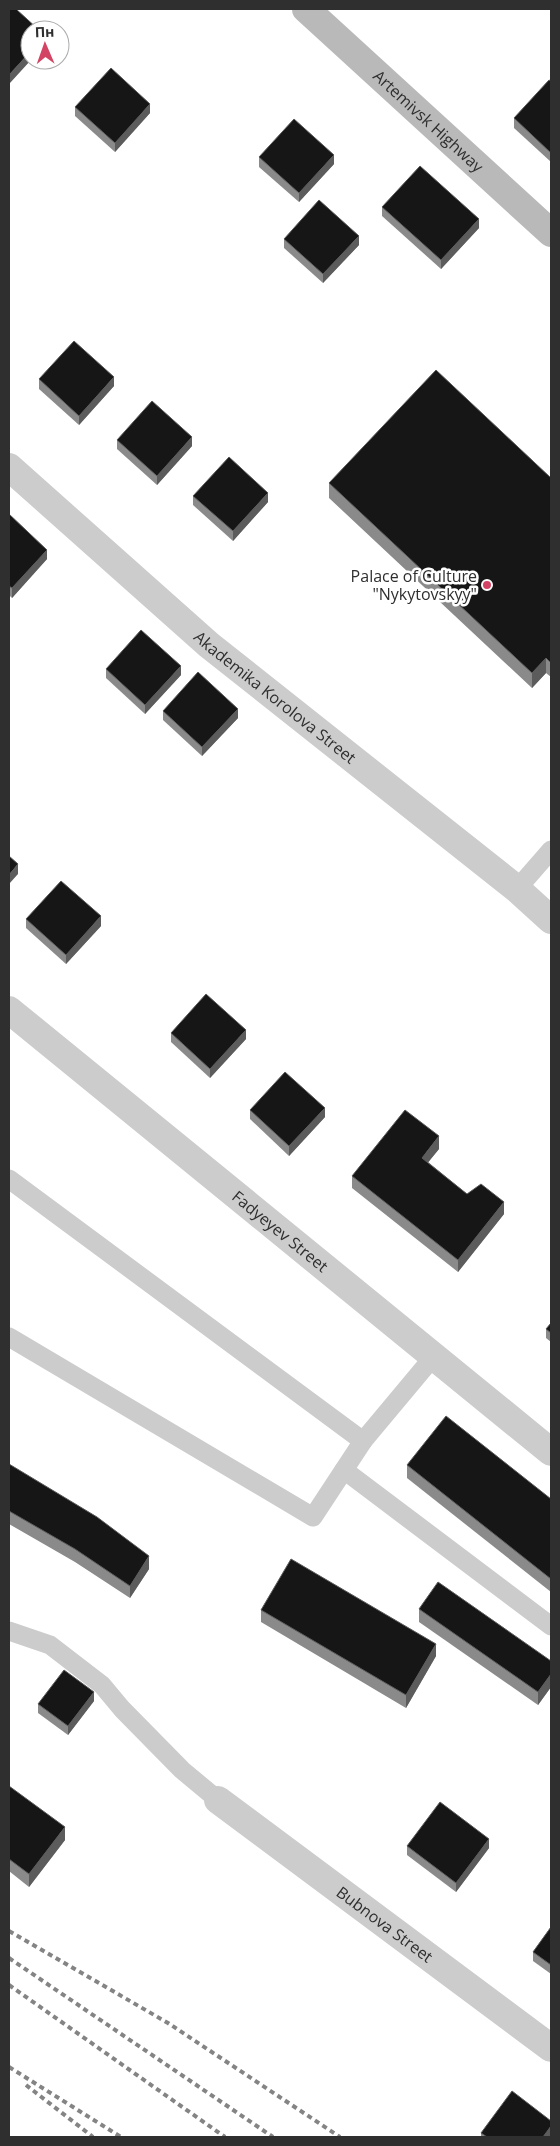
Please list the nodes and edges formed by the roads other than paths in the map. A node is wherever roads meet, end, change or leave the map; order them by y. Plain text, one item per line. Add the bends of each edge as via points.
1 (306, 9) edge
2 (551, 233) edge
3 (9, 467) edge
4 (551, 850) edge
5 (517, 889) junction
6 (551, 920) edge
7 (9, 1010) edge
8 (9, 1179) edge
9 (9, 1337) edge
10 (434, 1356) junction
11 (363, 1441) junction
12 (551, 1452) edge
13 (344, 1470) junction
14 (551, 1626) edge
15 (9, 1631) edge
16 (218, 1800) joint
17 (551, 2048) edge

1 - 2 main road, Artemivsk Highway
3 - 5 street, Akademika Korolova Street via 209,645
4 - 5 lane
5 - 6 street, Akademika Korolova Street
7 - 10 street, Fadyeyev Street
8 - 11 lane
9 - 13 lane via 313,1517
10 - 11 lane
10 - 12 street, Fadyeyev Street
11 - 13 lane
13 - 14 lane
15 - 16 lane via 50,1645 102,1685 182,1770
16 - 17 street, Bubnova Street

